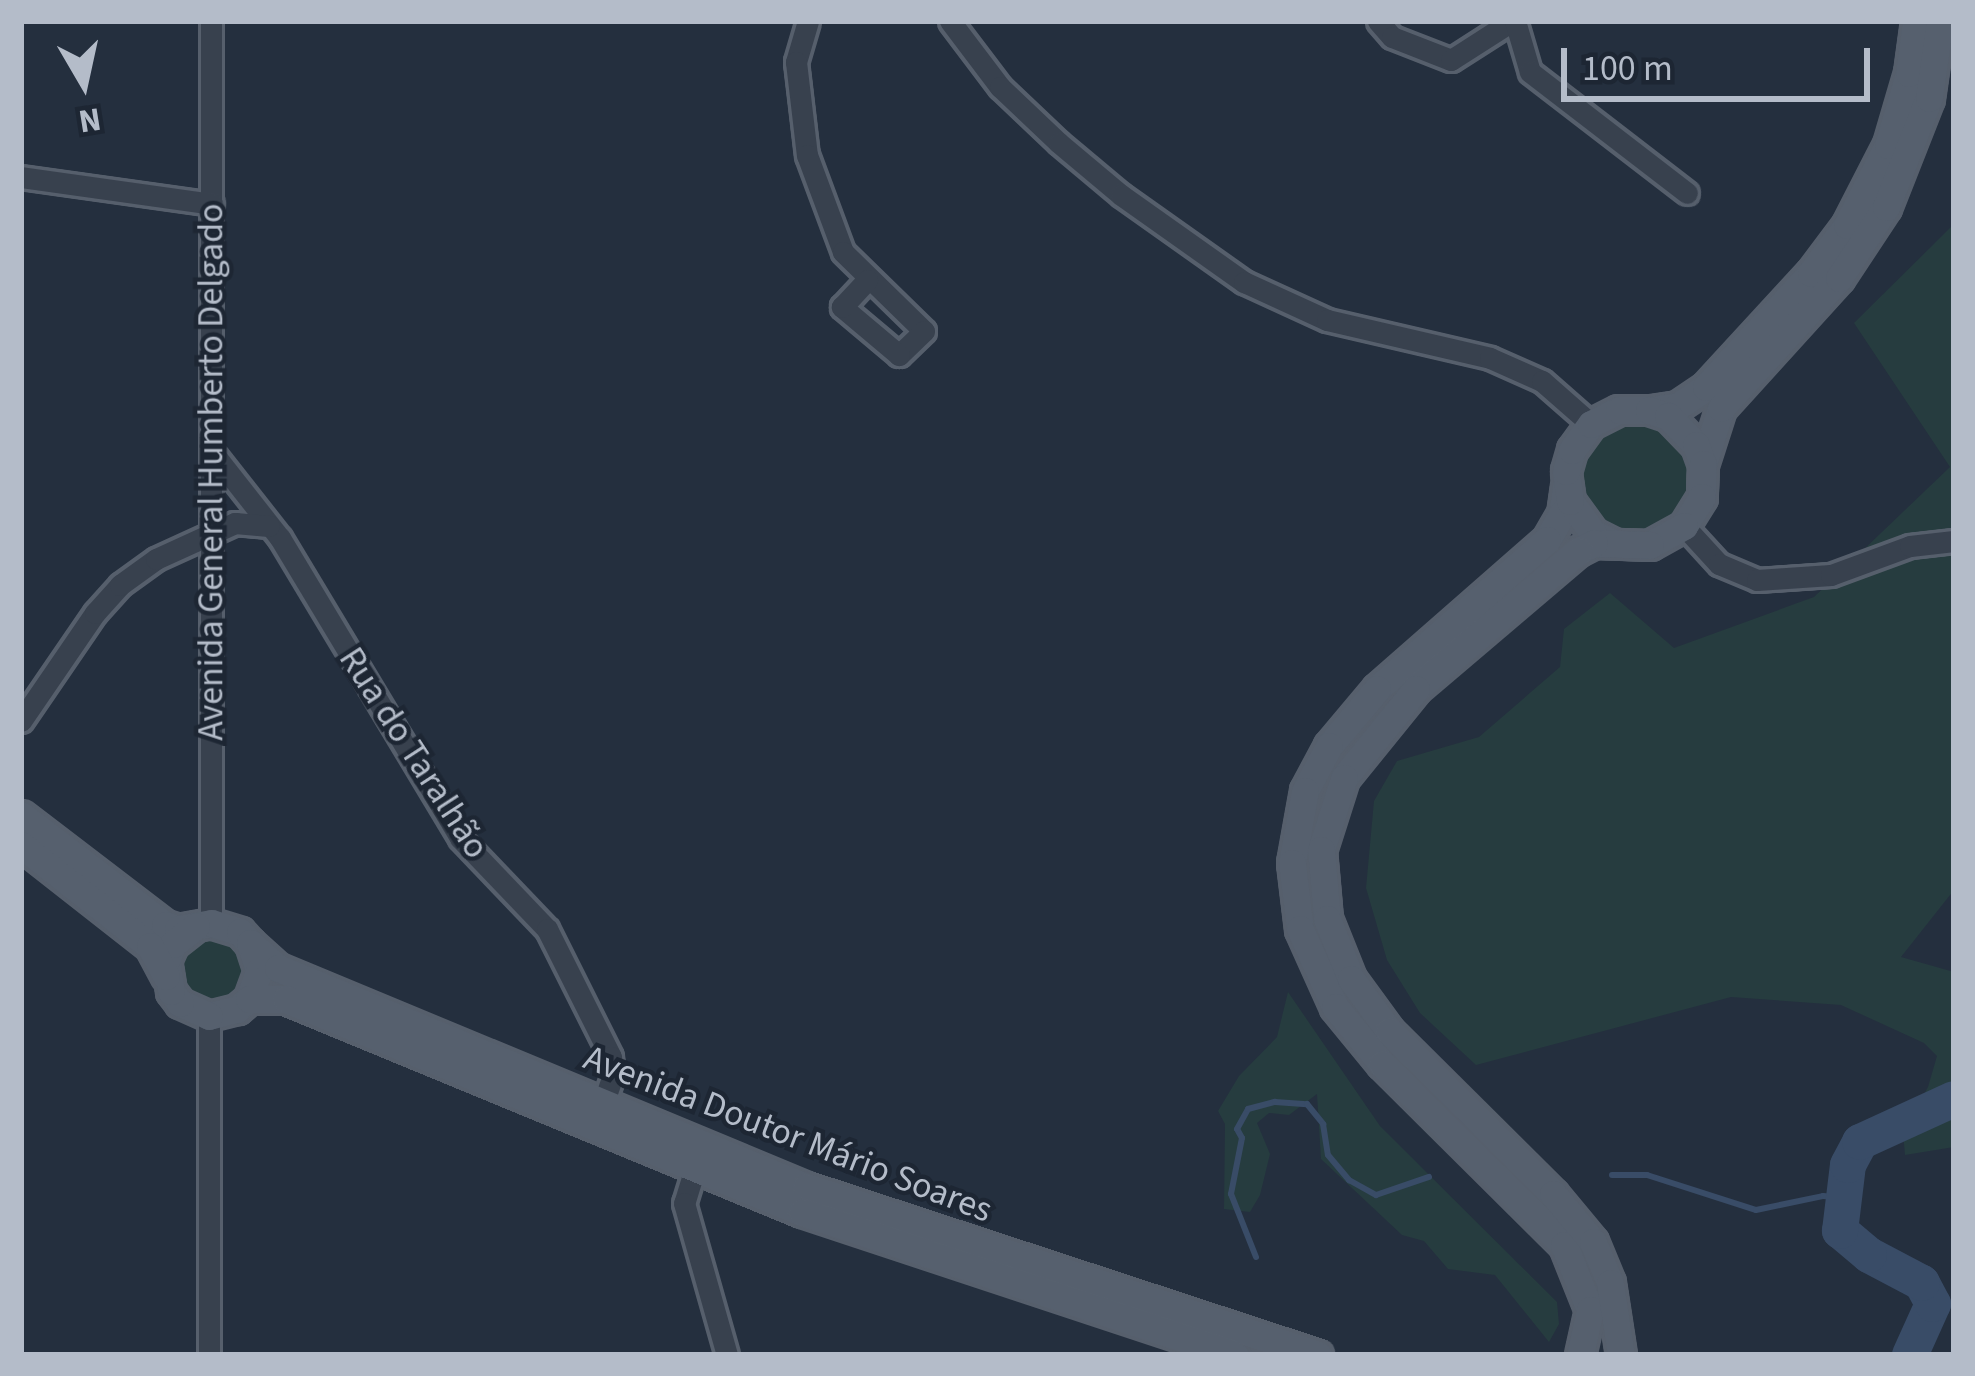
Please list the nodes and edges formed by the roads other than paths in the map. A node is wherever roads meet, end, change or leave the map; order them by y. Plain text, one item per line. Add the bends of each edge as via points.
1 (211, 21) edge
2 (808, 21) edge
3 (950, 21) edge
4 (1378, 21) edge
5 (1514, 21) edge
6 (1916, 21) edge
7 (1940, 21) edge
8 (21, 177) edge
9 (1687, 194) dead end
10 (212, 204) junction
11 (867, 280) dead end
12 (1649, 410) junction
13 (1592, 424) junction
14 (214, 452) junction
15 (1703, 464) junction
16 (1566, 482) junction
17 (269, 526) junction
18 (1684, 526) junction
19 (211, 533) junction
20 (1954, 541) edge
21 (1611, 542) junction
22 (21, 721) edge
23 (21, 815) edge
24 (21, 845) edge
25 (204, 925) junction
26 (250, 943) junction
27 (166, 976) junction
28 (249, 999) junction
29 (208, 1016) junction
30 (603, 1104) junction
31 (695, 1168) junction
32 (208, 1355) edge
33 (727, 1355) edge
34 (1235, 1355) edge
35 (1318, 1355) edge
36 (1580, 1355) edge
37 (1621, 1355) edge

1 - 10 street, Avenida General Humberto Delgado
2 - 11 street via 796,62 807,155 843,252
3 - 13 street via 1000,87 1059,143 1244,282 1327,320 1490,358 1542,381
4 - 5 street via 1392,38 1451,60
5 - 9 street via 1531,72
6 - 12 main road via 1888,145 1847,225 1706,388 1678,406
7 - 15 main road via 1929,98 1886,208 1839,278 1721,408
8 - 10 street
10 - 14 street, Avenida General Humberto Delgado
12 - 13 main road via 1618,410
12 - 15 main road via 1684,428
13 - 16 main road via 1572,450
14 - 17 street, Rua do Taralhão
14 - 19 street, Avenida General Humberto Delgado
15 - 18 main road via 1702,497
16 - 21 main road via 1580,518
16 - 36 main road via 1562,514 1546,541 1376,688 1328,746 1305,791 1292,862 1300,929 1334,1006 1564,1245 1590,1310
17 - 19 street via 236,523
17 - 30 street, Rua do Taralhão via 460,838 547,929 610,1057 614,1075
18 - 20 street via 1719,564 1757,580 1831,575 1910,546
18 - 21 main road via 1650,545
19 - 22 street via 120,585
19 - 25 street, Avenida General Humberto Delgado
21 - 37 main road via 1558,565 1391,714 1344,778 1321,850 1327,919 1351,979 1389,1031 1594,1242 1610,1282
23 - 25 main road via 150,916 178,928
24 - 27 main road via 143,940
25 - 26 main road via 240,932
25 - 27 main road via 173,944
26 - 28 main road via 259,971
26 - 30 main road, Avenida Doutor Mário Soares via 278,968
27 - 29 main road via 180,1004
28 - 29 main road
28 - 31 main road, Avenida Doutor Mário Soares via 286,999
29 - 32 street
30 - 35 main road, Avenida Doutor Mário Soares via 849,1203
31 - 33 street via 684,1203
31 - 34 main road, Avenida Doutor Mário Soares via 898,1246

